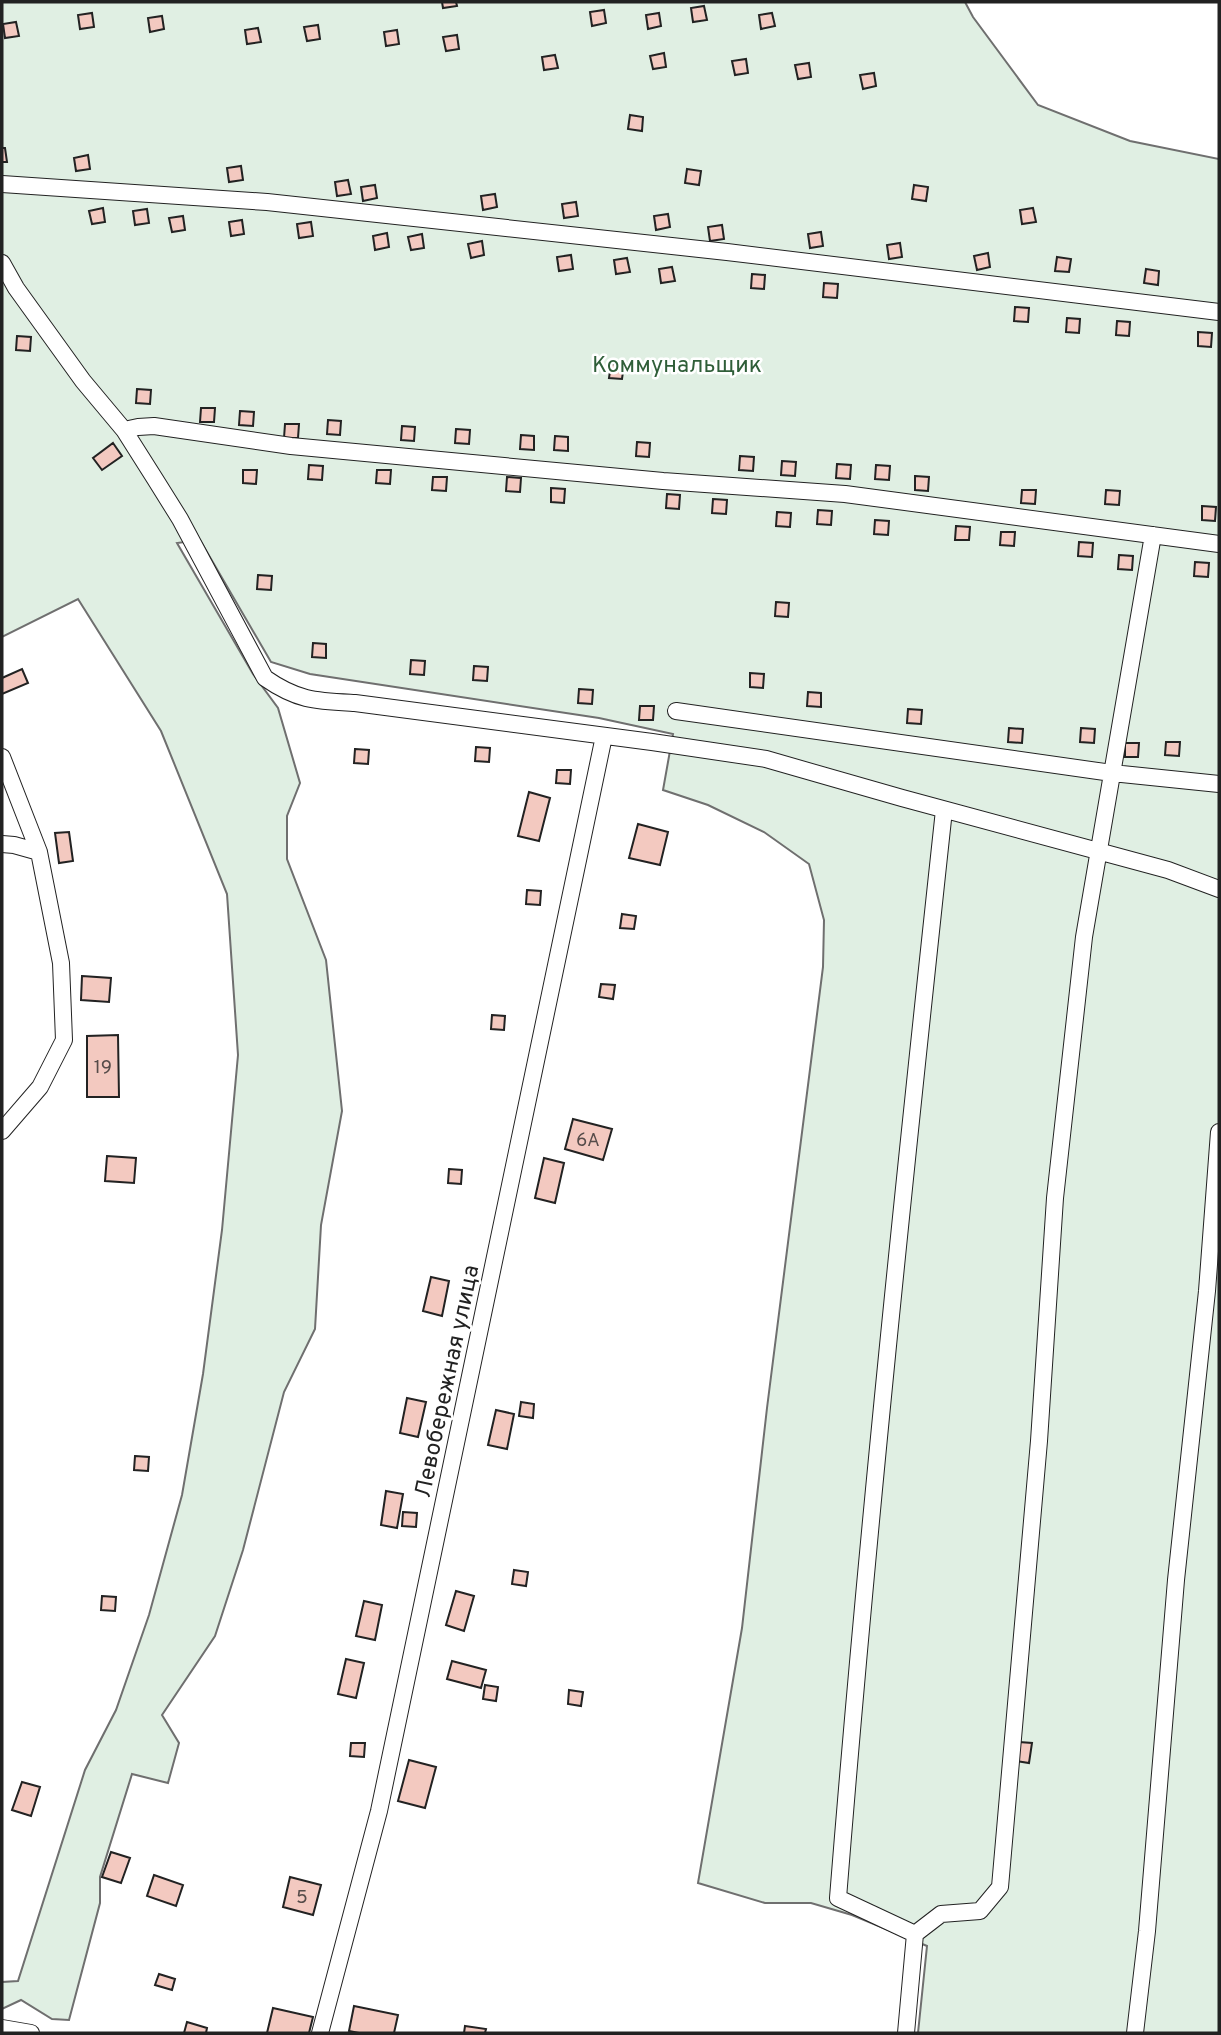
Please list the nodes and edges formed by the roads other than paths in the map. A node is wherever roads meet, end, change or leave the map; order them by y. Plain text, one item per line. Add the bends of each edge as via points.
1 (2, 184) edge
2 (2, 263) edge
3 (1219, 312) edge
4 (124, 430) junction
5 (1153, 535) junction
6 (1219, 544) edge
7 (676, 710) dead end
8 (604, 736) junction
9 (2, 757) edge
10 (1112, 773) junction
11 (1219, 784) edge
12 (944, 810) junction
13 (2, 844) edge
14 (39, 852) junction
15 (1098, 852) junction
16 (1219, 889) edge
17 (2, 1131) edge
18 (1219, 1132) edge
19 (915, 1934) junction
20 (2, 2028) edge
21 (31, 2033) edge
22 (320, 2033) edge
23 (906, 2033) edge
24 (1135, 2033) edge

1 - 3 street via 280,203
2 - 4 street via 83,381
4 - 5 street via 155,426 291,446 845,494
4 - 8 street via 180,519 265,678 286,692 327,702
5 - 6 street
5 - 10 street
7 - 10 street
8 - 12 street via 766,759
8 - 22 street, Левобережная улица via 379,1811
9 - 14 street
10 - 11 street
10 - 15 street
12 - 15 street
12 - 19 street via 893,1285 838,1898
13 - 14 street
14 - 17 street via 61,963 64,1040 40,1087
15 - 16 street
15 - 19 street via 1055,1198 1000,1887 980,1911 941,1914
18 - 24 street
19 - 23 street
20 - 21 street

